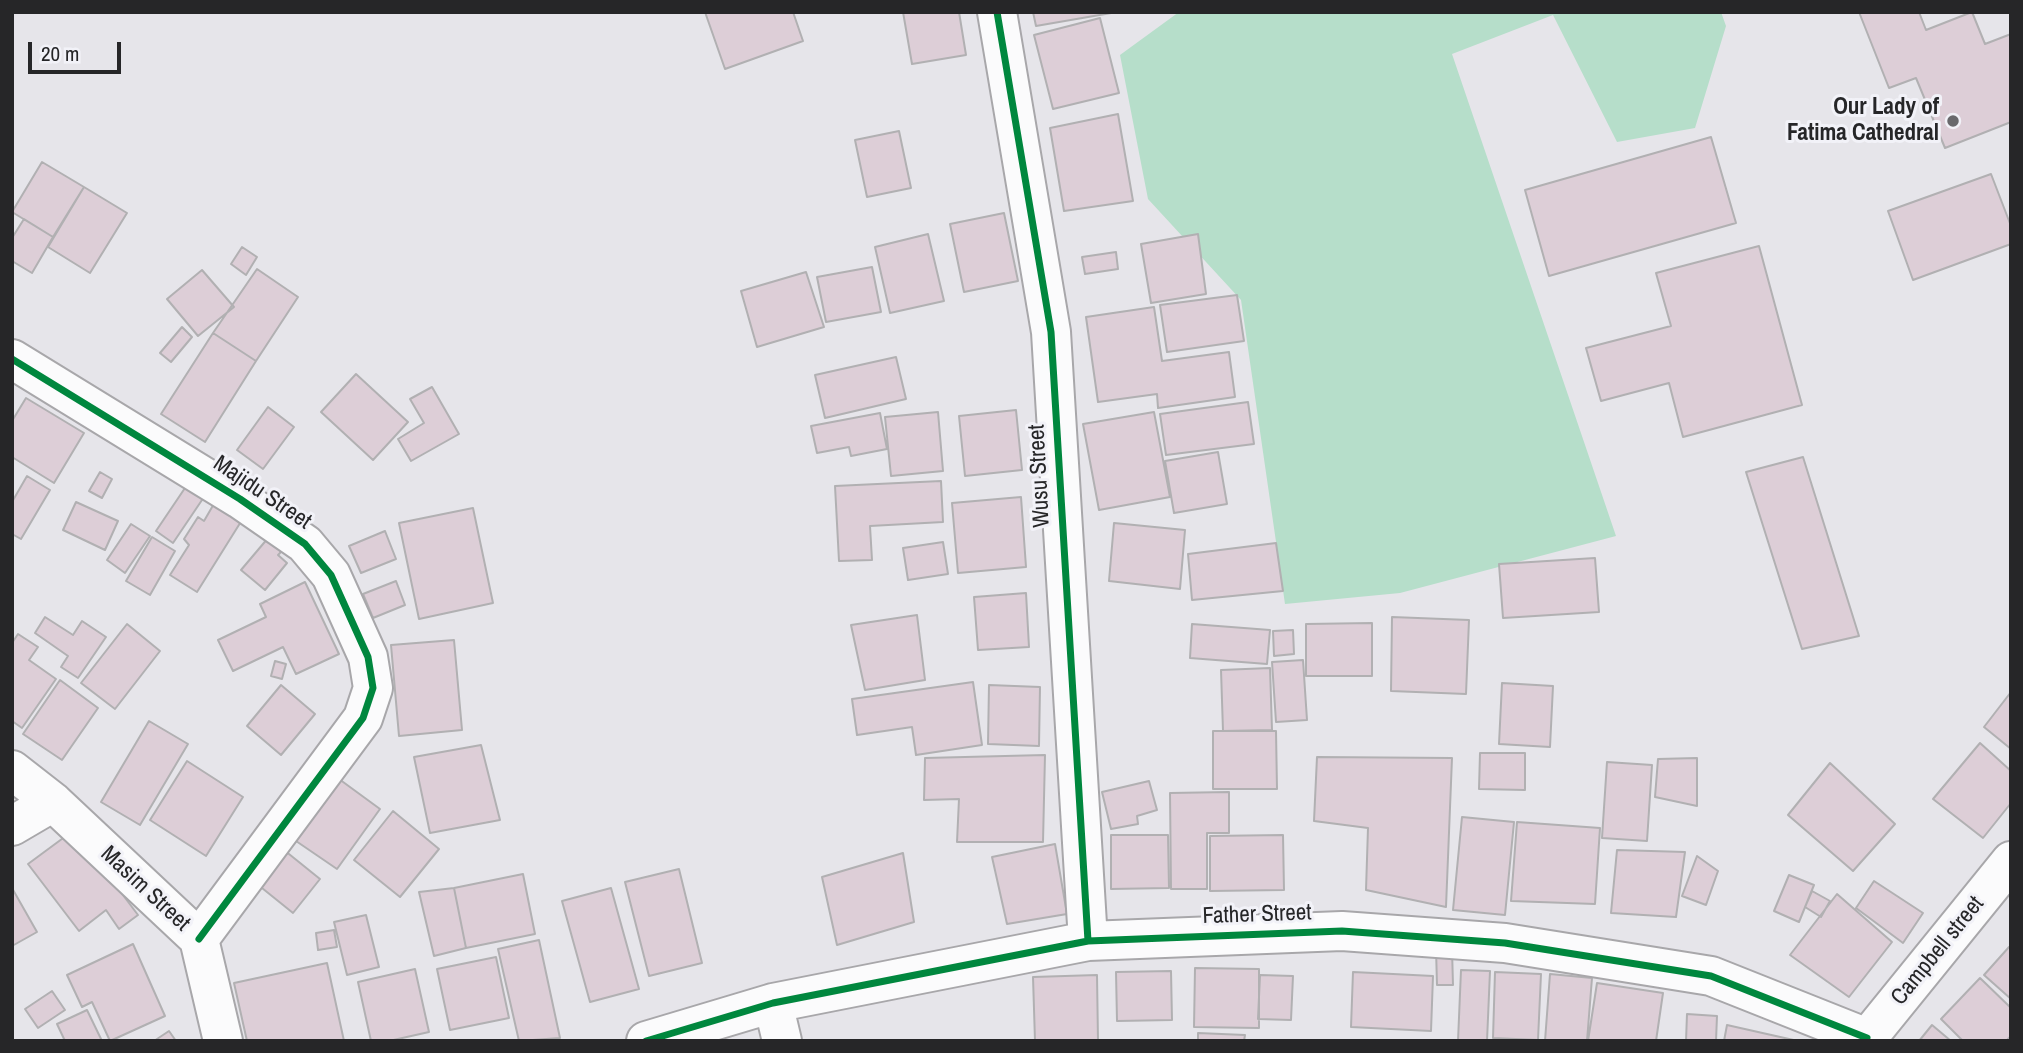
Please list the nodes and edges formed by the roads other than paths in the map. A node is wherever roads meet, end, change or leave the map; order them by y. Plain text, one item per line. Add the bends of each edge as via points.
1 (997, 12) edge
2 (12, 359) edge
3 (12, 770) edge
4 (53, 802) junction
5 (12, 826) edge
6 (2011, 861) edge
7 (199, 939) junction
8 (1088, 941) junction
9 (773, 1003) junction
10 (1866, 1039) edge
11 (223, 1041) edge
12 (646, 1041) edge
13 (782, 1041) edge

1 - 8 street, Wusu Street via 1051,332
2 - 7 street, Majidu Street via 305,544 331,575 368,657 373,688 363,718
3 - 4 street, Masim Street
4 - 5 street
4 - 7 street, Masim Street
6 - 10 street, Campbell street
7 - 11 street, Masim Street
8 - 9 street, Father Street
8 - 10 street, Father Street via 1342,931 1505,943 1711,976
9 - 12 street, Father Street
9 - 13 street

